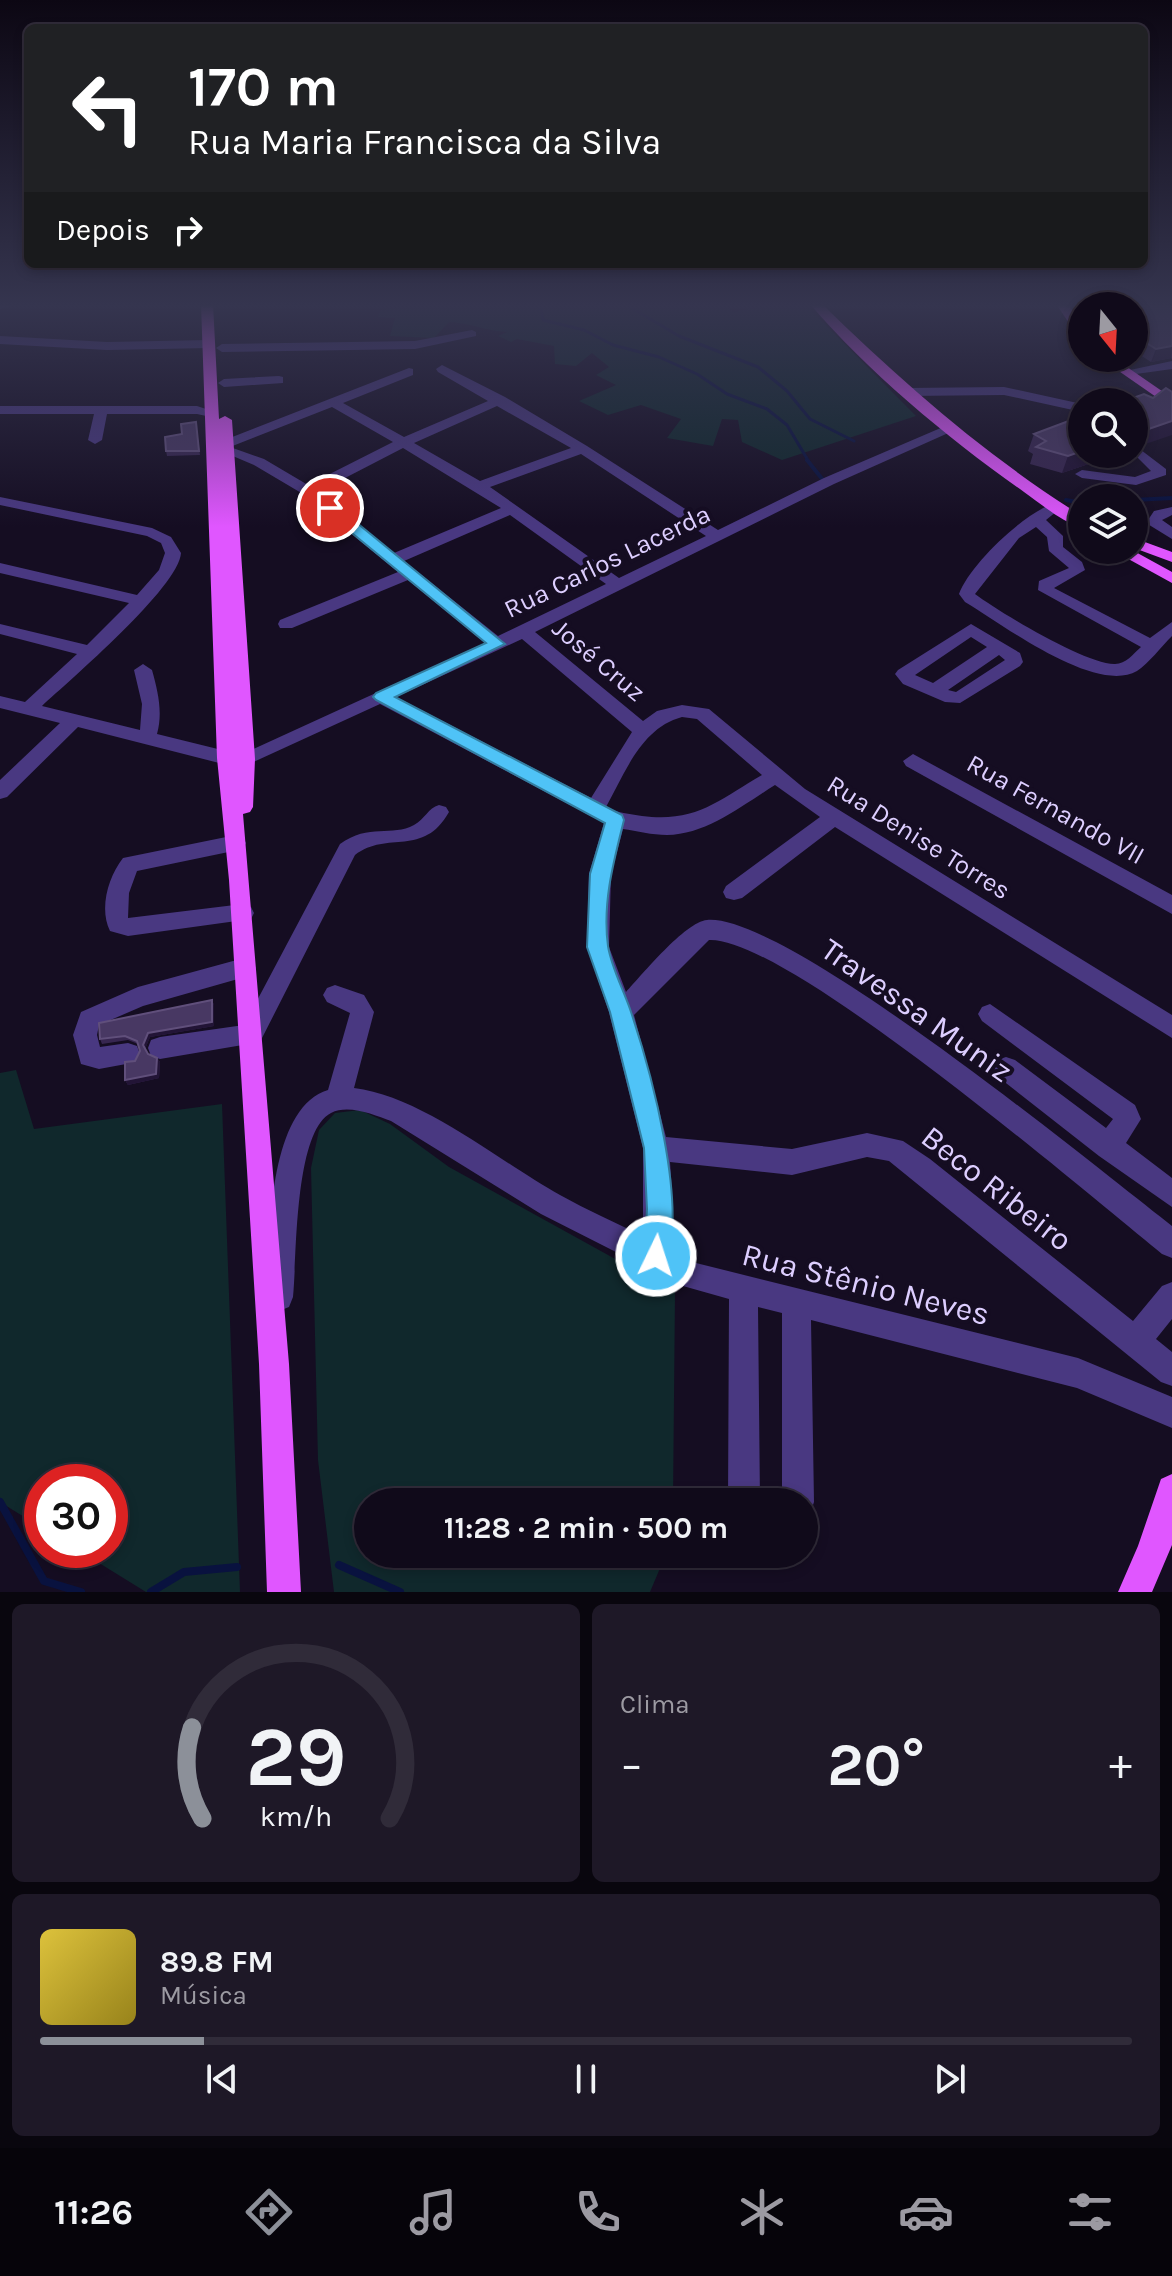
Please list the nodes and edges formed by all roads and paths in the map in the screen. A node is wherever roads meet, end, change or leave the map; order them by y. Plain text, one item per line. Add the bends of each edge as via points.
1 (212, 378) edge
2 (223, 378) edge
3 (393, 378) edge
4 (459, 378) edge
5 (892, 378) edge
6 (1135, 378) edge
7 (1144, 378) edge
8 (279, 380) dead end
9 (224, 383) junction
10 (906, 392) junction
11 (1160, 396) edge
12 (500, 400) junction
13 (333, 402) junction
14 (1172, 404) edge
15 (1068, 405) edge
16 (0, 410) edge
17 (208, 411) junction
18 (101, 412) junction
19 (948, 430) junction
20 (95, 440) dead end
21 (405, 442) junction
22 (217, 448) junction
23 (582, 449) junction
24 (1148, 460) edge
25 (1082, 474) dead end
26 (479, 486) junction
27 (308, 491) junction
28 (0, 501) edge
29 (1055, 507) junction
30 (510, 510) junction
31 (1172, 511) edge
32 (1068, 515) edge
33 (1036, 519) junction
34 (1172, 520) edge
35 (1154, 523) junction
36 (1148, 524) edge
37 (1172, 534) edge
38 (717, 536) junction
39 (1148, 549) edge
40 (1148, 552) edge
41 (1172, 557) edge
42 (394, 559) junction
43 (1146, 564) edge
44 (1172, 565) edge
45 (0, 568) edge
46 (410, 573) junction
47 (1172, 578) edge
48 (617, 584) junction
49 (971, 599) junction
50 (140, 601) junction
51 (286, 624) dead end
52 (1172, 627) edge
53 (0, 629) edge
54 (971, 629) junction
55 (523, 631) junction
56 (497, 644) junction
57 (1152, 646) junction
58 (88, 651) junction
59 (143, 670) dead end
60 (381, 697) junction
61 (0, 702) edge
62 (28, 709) junction
63 (73, 721) junction
64 (641, 729) junction
65 (146, 739) junction
66 (236, 758) junction
67 (913, 761) dead end
68 (775, 776) junction
69 (0, 792) edge
70 (439, 812) dead end
71 (605, 814) junction
72 (835, 817) junction
73 (236, 843) junction
74 (240, 880) junction
75 (734, 892) dead end
76 (1172, 905) edge
77 (243, 913) junction
78 (244, 968) junction
79 (335, 995) dead end
80 (621, 1012) junction
81 (990, 1014) dead end
82 (1172, 1028) edge
83 (251, 1035) junction
84 (160, 1048) dead end
85 (128, 1054) dead end
86 (1006, 1068) dead end
87 (338, 1100) junction
88 (1108, 1147) junction
89 (656, 1148) junction
90 (1172, 1194) edge
91 (1172, 1244) edge
92 (656, 1256) junction
93 (743, 1289) junction
94 (1172, 1296) edge
95 (796, 1302) junction
96 (1135, 1341) junction
97 (274, 1364) junction
98 (1172, 1371) edge
99 (1172, 1413) edge
100 (744, 1488) edge
101 (798, 1488) edge
102 (1172, 1490) edge
103 (287, 1584) edge
104 (1135, 1592) edge

1 - 17 main road
2 - 9 main road
3 - 13 street
4 - 12 street
5 - 10 main road
6 - 11 main road
7 - 11 main road
8 - 9 street
9 - 22 main road
10 - 15 street via 1004,391
10 - 19 main road
11 - 14 main road
12 - 21 street
12 - 23 street
13 - 21 street
13 - 22 street
16 - 18 street
17 - 18 street
17 - 22 main road
18 - 20 street
19 - 29 main road
19 - 38 street, Rua Carlos Lacerda
21 - 26 street
21 - 27 street
22 - 27 street via 259,462
22 - 66 main road
23 - 26 street
23 - 38 street
24 - 25 street via 1161,472 1136,481
26 - 30 street
27 - 42 street
28 - 50 street via 160,535 173,551 173,561
29 - 32 main road
29 - 33 street
30 - 42 street
30 - 48 street
31 - 35 street via 1159,514
33 - 49 street via 1014,535 970,586
33 - 57 street via 1055,536 1055,548 1077,570 1045,584 1046,590
34 - 35 street
35 - 36 street
35 - 37 street
38 - 48 street, Rua Carlos Lacerda
39 - 41 main road
40 - 44 main road
42 - 46 street
43 - 47 main road
45 - 50 street
46 - 51 street
46 - 56 street
48 - 55 street, Rua Carlos Lacerda
49 - 54 street
49 - 57 street via 1096,669 1130,667
50 - 58 street
52 - 57 street
53 - 58 street
54 - 54 street via 904,674 934,691 1000,647
55 - 56 street, Rua Carlos Lacerda
55 - 64 street, José Cruz
56 - 60 street, Rua Carlos Lacerda
58 - 62 street
59 - 65 street via 153,706
60 - 66 street, Rua Carlos Lacerda
60 - 71 street
61 - 62 street
62 - 63 street
63 - 65 street
63 - 69 street
64 - 68 street, Rua Denise Torres via 676,712 702,713
64 - 71 street
65 - 66 street
66 - 73 main road
66 - 74 main road
67 - 76 street, Rua Fernando VII
68 - 71 street via 689,824 667,827
68 - 72 street, Rua Denise Torres
70 - 83 street via 419,833 370,837 347,850
71 - 80 street via 598,947
72 - 75 street
72 - 82 street, Rua Denise Torres
73 - 74 main road
73 - 77 street via 130,864 122,872 116,909 118,925 128,927
74 - 77 main road
77 - 78 main road
78 - 83 main road
78 - 85 street via 138,997 89,1019 85,1035 90,1056
79 - 87 street via 356,1002 362,1012
80 - 89 street
80 - 91 street, Travessa Muniz via 707,929 724,927 750,937 882,1018
81 - 88 street via 1126,1113 1128,1119
83 - 84 street
83 - 97 main road
86 - 88 street
87 - 92 street, Rua Stênio Neves via 375,1101 400,1113 551,1205
87 - 97 street via 309,1114 293,1147
88 - 90 street
89 - 92 street
89 - 96 street, Beco Ribeiro via 792,1162 867,1145 894,1150
92 - 93 street, Rua Stênio Neves via 693,1276
93 - 95 street, Rua Stênio Neves
93 - 100 street
94 - 96 street
95 - 99 street, Rua Stênio Neves via 1078,1373
95 - 101 street
96 - 98 street, Beco Ribeiro
97 - 103 main road
102 - 104 main road

